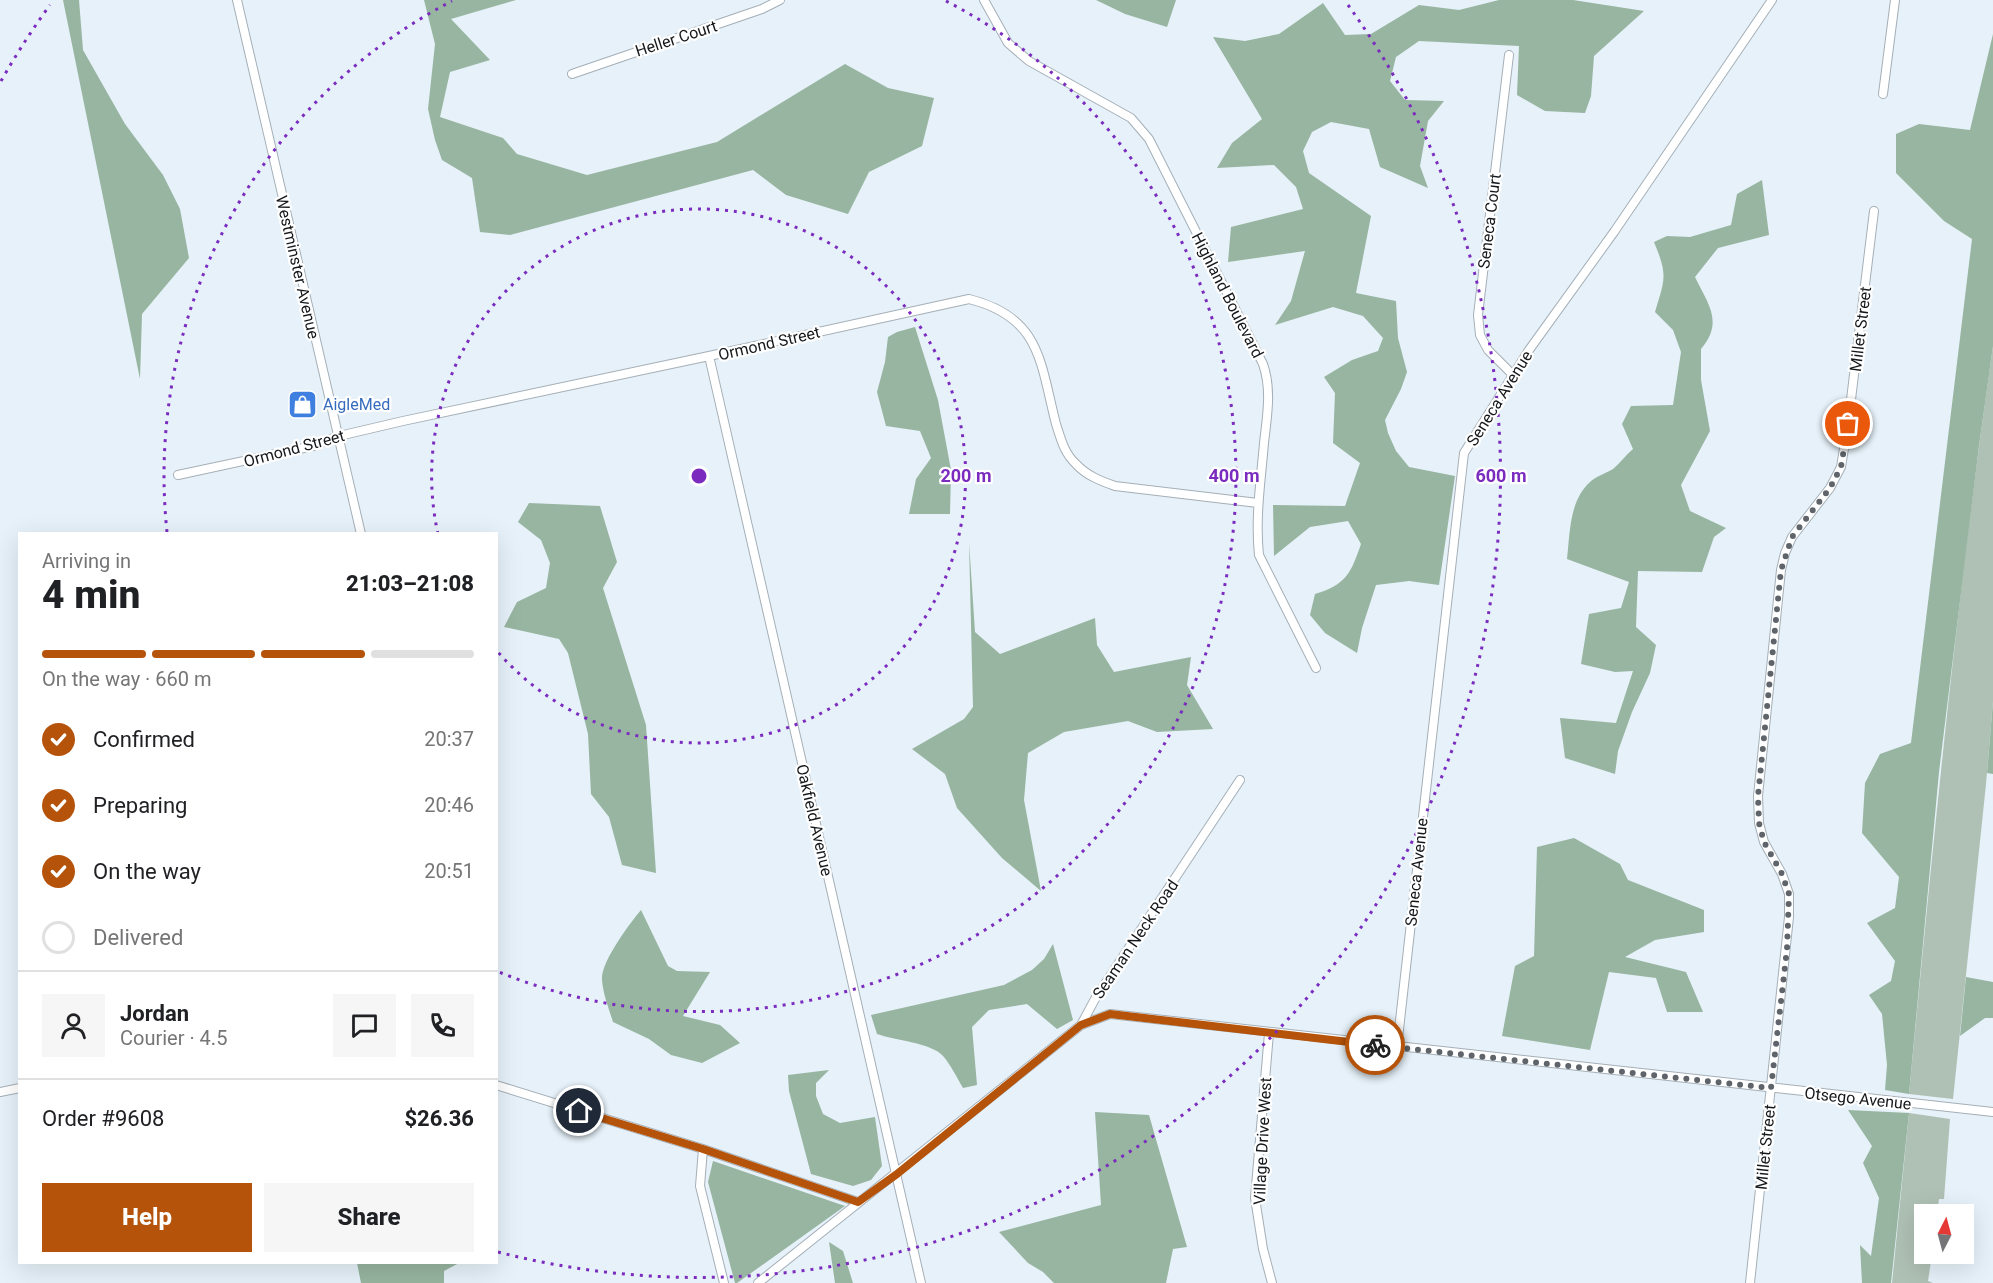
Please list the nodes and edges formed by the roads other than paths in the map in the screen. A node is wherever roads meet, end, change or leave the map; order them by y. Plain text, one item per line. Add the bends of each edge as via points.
1 (237, 0) edge
2 (780, 0) edge
3 (984, 0) edge
4 (1772, 0) edge
5 (1895, 0) edge
6 (1509, 56) dead end
7 (572, 74) dead end
8 (1883, 94) dead end
9 (1874, 211) dead end
10 (708, 356) junction
11 (1513, 375) junction
12 (339, 436) junction
13 (178, 475) dead end
14 (1258, 503) junction
15 (362, 532) edge
16 (1316, 668) dead end
17 (1239, 780) dead end
18 (1081, 1025) junction
19 (1269, 1033) junction
20 (1396, 1047) junction
21 (498, 1086) edge
22 (18, 1088) edge
23 (1771, 1088) junction
24 (0, 1092) edge
25 (1993, 1112) edge
26 (703, 1149) junction
27 (897, 1174) junction
28 (858, 1202) junction
29 (724, 1283) edge
30 (758, 1283) edge
31 (921, 1283) edge
32 (1272, 1283) edge
33 (1750, 1283) edge

1 - 12 street, Westminster Avenue
2 - 7 street, Heller Court
3 - 14 street, Highland Boulevard via 1008,43 1029,62 1131,118 1149,139 1269,380
4 - 11 street, Seneca Avenue
5 - 8 street
6 - 11 street, Seneca Court via 1478,315 1480,335 1488,350
9 - 23 street, Millet Street via 1841,467 1830,488 1792,537 1781,570 1758,796 1764,842 1789,894 1787,949
10 - 12 street, Ormond Street
10 - 14 street, Ormond Street via 949,302 969,299 987,303 1025,328 1036,347 1063,448 1075,464 1094,478 1115,486
10 - 27 street, Oakfield Avenue
11 - 20 street, Seneca Avenue via 1464,453
12 - 13 street, Ormond Street via 313,446
12 - 15 street, Westminster Avenue
14 - 16 street, Highland Boulevard via 1259,555
17 - 18 street, Seaman Neck Road
18 - 19 street, Otsego Avenue via 1110,1014
18 - 27 street, Seaman Neck Road
19 - 20 street, Otsego Avenue
19 - 32 street, Village Drive West via 1255,1198
20 - 23 street, Otsego Avenue
21 - 26 street
22 - 24 street
23 - 25 street, Otsego Avenue
23 - 33 street, Millet Street
26 - 28 street
26 - 29 street via 700,1186
27 - 28 street, Seaman Neck Road
27 - 31 street, Oakfield Avenue
28 - 30 street, Seaman Neck Road

